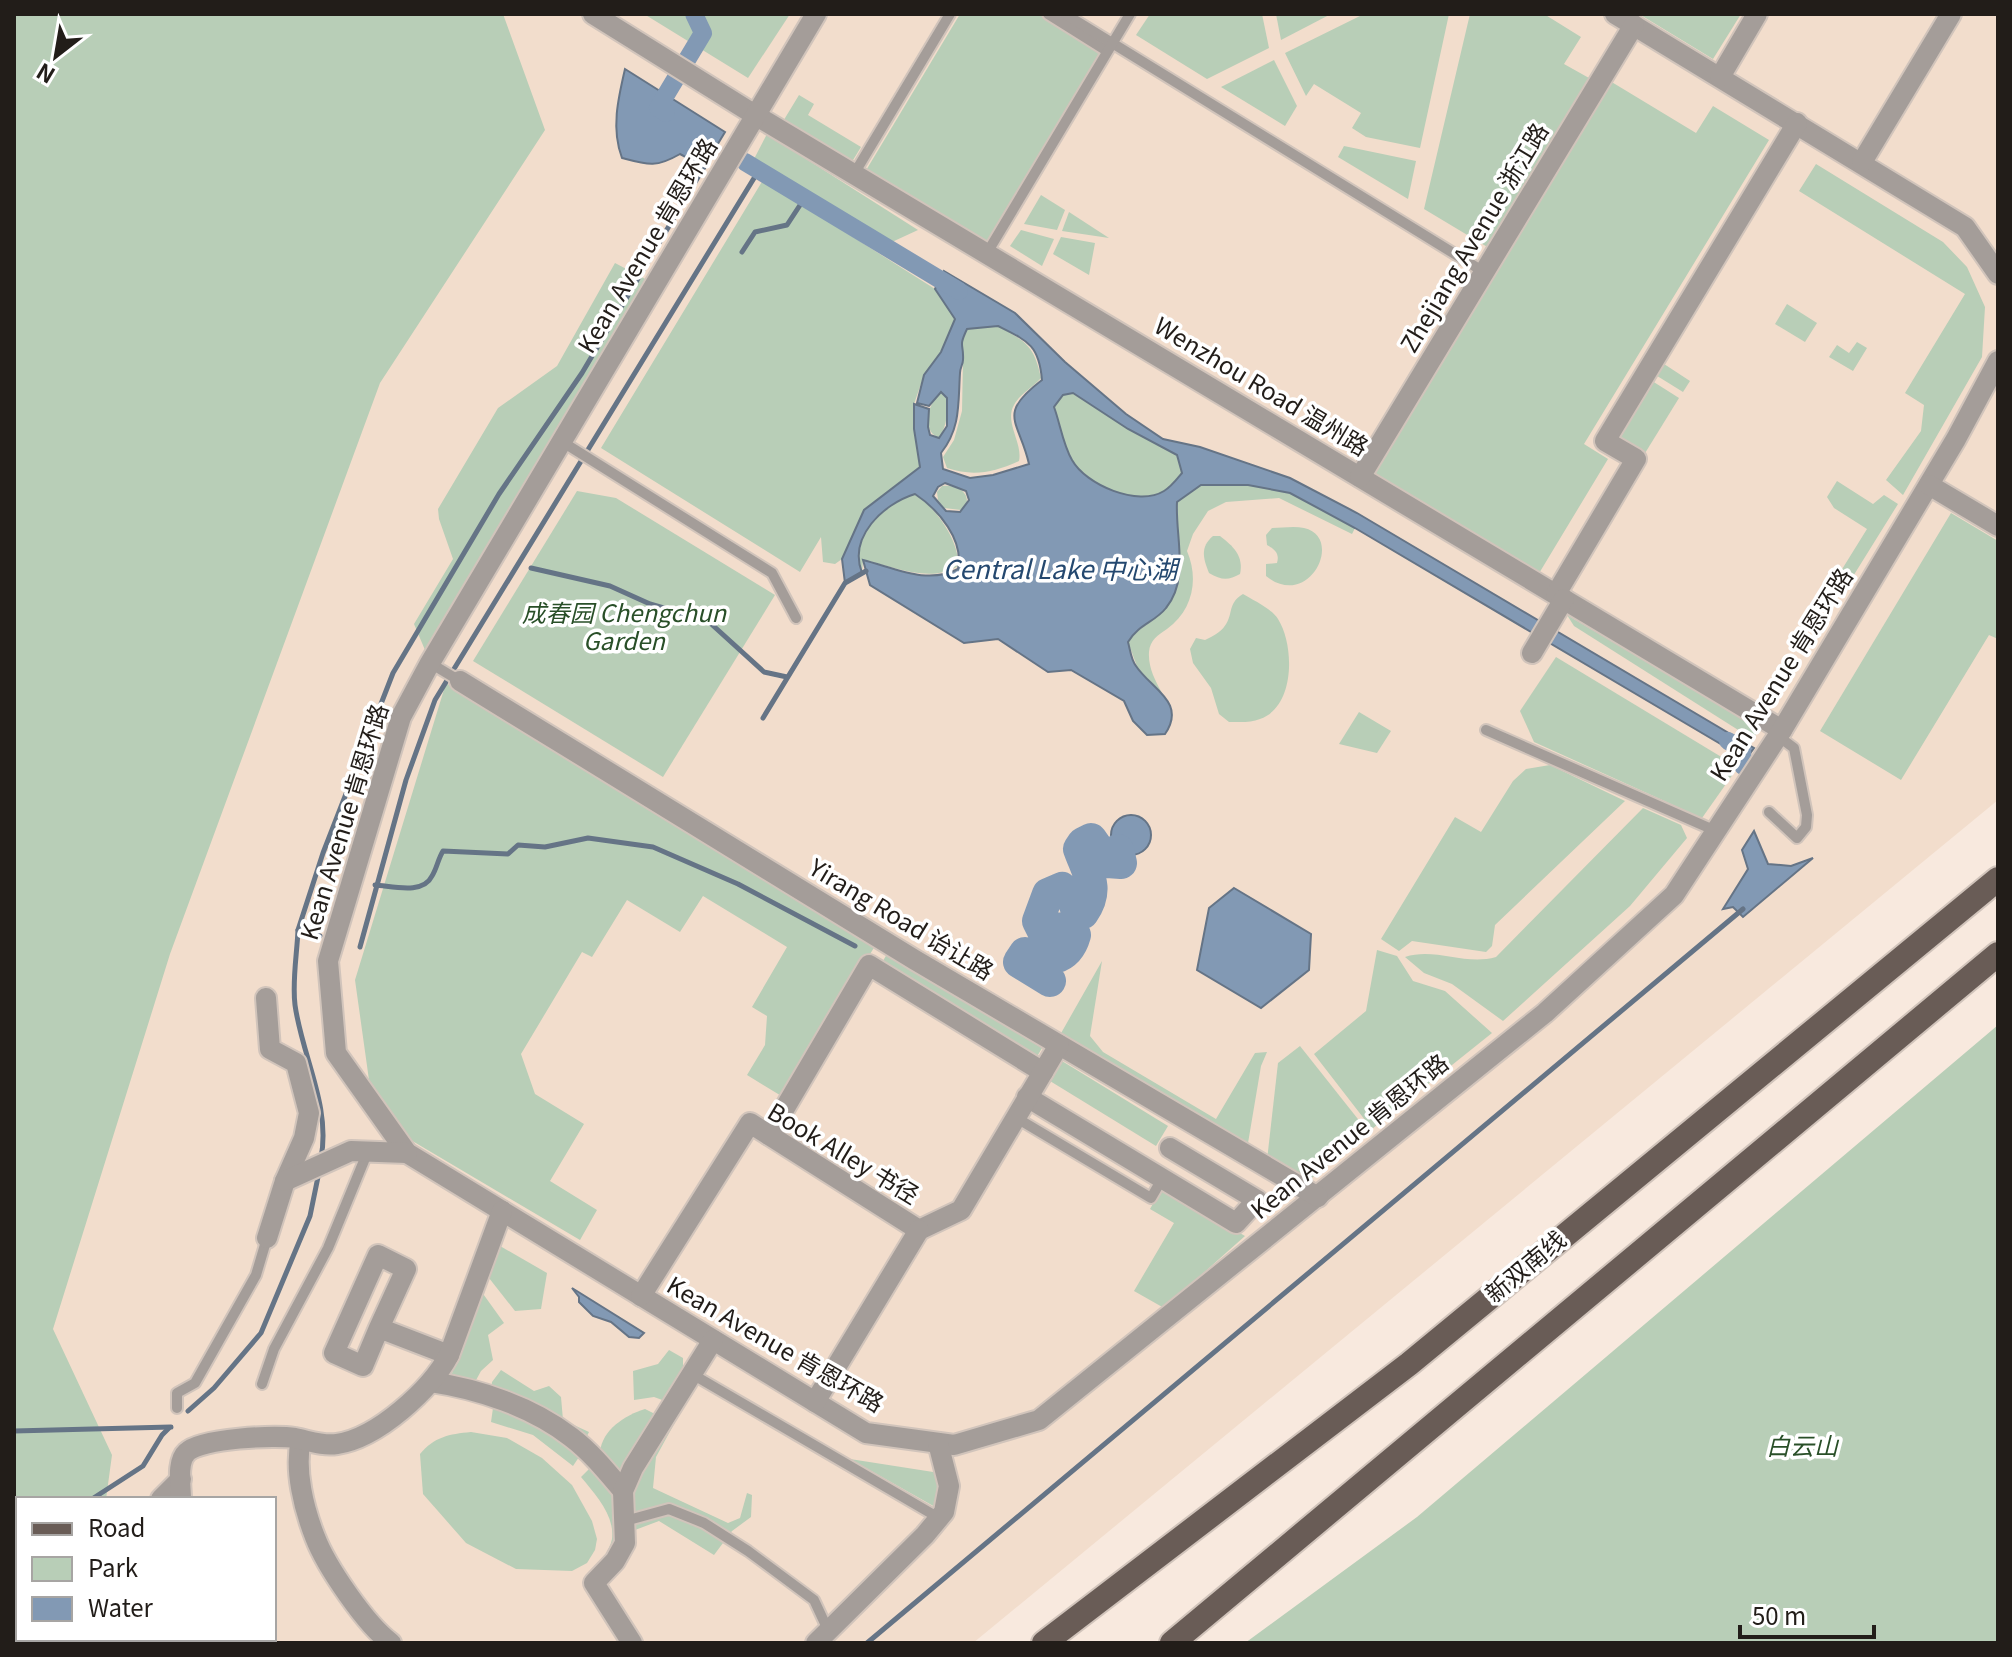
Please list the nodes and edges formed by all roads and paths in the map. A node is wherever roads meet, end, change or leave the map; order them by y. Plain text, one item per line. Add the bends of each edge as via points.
1 (593, 14) edge
2 (816, 14) edge
3 (950, 14) edge
4 (1048, 14) edge
5 (1065, 14) edge
6 (1130, 14) edge
7 (1615, 14) edge
8 (1757, 14) edge
9 (1951, 14) edge
10 (1634, 25) junction
11 (1110, 47) junction
12 (1720, 77) junction
13 (755, 115) junction
14 (1797, 123) junction
15 (1862, 162) junction
16 (854, 174) junction
17 (987, 253) junction
18 (1484, 272) junction
19 (1998, 274) edge
20 (1998, 361) edge
21 (570, 447) junction
22 (1360, 477) junction
23 (1929, 485) junction
24 (1998, 526) edge
25 (1561, 597) junction
26 (796, 618) dead end
27 (1532, 653) dead end
28 (435, 666) junction
29 (460, 681) joint
30 (1486, 730) dead end
31 (1780, 733) junction
32 (1769, 812) dead end
33 (1716, 831) junction
34 (1998, 879) edge
35 (1998, 954) edge
36 (266, 998) dead end
37 (1059, 1045) junction
38 (1043, 1072) junction
39 (1027, 1097) junction
40 (1015, 1117) junction
41 (769, 1135) junction
42 (1170, 1148) dead end
43 (359, 1151) junction
44 (407, 1153) junction
45 (1162, 1179) junction
46 (286, 1181) junction
47 (1318, 1197) junction
48 (502, 1211) junction
49 (1236, 1223) junction
50 (919, 1230) junction
51 (267, 1238) joint
52 (1264, 1240) junction
53 (641, 1296) junction
54 (379, 1328) junction
55 (713, 1340) junction
56 (449, 1355) junction
57 (692, 1374) junction
58 (431, 1382) junction
59 (262, 1384) dead end
60 (815, 1402) junction
61 (177, 1408) dead end
62 (301, 1440) junction
63 (938, 1443) junction
64 (181, 1489) edge
65 (623, 1491) junction
66 (939, 1518) junction
67 (625, 1521) junction
68 (822, 1637) edge
69 (391, 1643) edge
70 (632, 1643) edge
71 (1044, 1643) edge
72 (1172, 1643) edge

1 - 13 street, Wenzhou Road 温州路
2 - 13 street, Kean Avenue 肯恩环路
3 - 16 lane
4 - 11 lane
5 - 11 lane
6 - 11 lane
7 - 10 street
8 - 12 street
9 - 15 street
10 - 12 street
10 - 18 street, Zhejiang Avenue 浙江路
11 - 17 lane
11 - 18 lane
12 - 14 street
13 - 16 street, Wenzhou Road 温州路
13 - 21 street, Kean Avenue 肯恩环路
14 - 15 street
14 - 25 street via 1605,441 1636,459
15 - 19 street via 1965,227
16 - 17 street, Wenzhou Road 温州路
17 - 22 street, Wenzhou Road 温州路
18 - 22 street, Zhejiang Avenue 浙江路
20 - 23 street, Kean Avenue 肯恩环路
21 - 26 lane via 772,573
21 - 28 street, Kean Avenue 肯恩环路
22 - 25 street, Wenzhou Road 温州路
23 - 24 street
23 - 31 street, Kean Avenue 肯恩环路
25 - 27 street
25 - 31 street, Wenzhou Road 温州路
28 - 29 lane
28 - 44 street, Kean Avenue 肯恩环路 via 401,717 328,961 336,1053
29 - 37 street, Yirang Road 诒让路
30 - 33 lane
31 - 32 lane via 1794,748 1806,827 1797,838
31 - 33 street, Kean Avenue 肯恩环路
33 - 47 street, Kean Avenue 肯恩环路 via 1674,895 1545,1013
34 - 71 main road, 新双南线 via 1409,1364
35 - 72 main road
36 - 46 street via 270,1049 296,1063 309,1113
37 - 38 street, Book Alley 书径
37 - 47 street, Yirang Road 诒让路
38 - 39 street, Book Alley 书径
38 - 41 street via 869,965
39 - 40 street, Book Alley 书径
39 - 45 street
40 - 45 lane via 1151,1198
40 - 50 street, Book Alley 书径 via 961,1210
41 - 50 street, Book Alley 书径
41 - 53 street, Book Alley 书径 via 750,1123
42 - 49 street via 1257,1200
43 - 44 street
43 - 46 street
43 - 59 lane via 328,1248 274,1349
44 - 48 street, Kean Avenue 肯恩环路
45 - 49 street
46 - 51 street
47 - 52 street, Kean Avenue 肯恩环路
48 - 53 street, Kean Avenue 肯恩环路
48 - 56 street
49 - 52 street
50 - 60 street
51 - 61 lane via 256,1275 195,1383 177,1393
52 - 63 street, Kean Avenue 肯恩环路 via 1039,1420 954,1445
53 - 55 street, Kean Avenue 肯恩环路
54 - 54 street via 406,1269 378,1255 334,1353 363,1366
54 - 56 street
55 - 57 street
55 - 60 street, Kean Avenue 肯恩环路
56 - 58 street
57 - 65 street
57 - 66 lane
58 - 62 street via 359,1438 337,1444
58 - 65 street via 483,1394 532,1414 570,1436
60 - 63 street, Kean Avenue 肯恩环路 via 866,1433
62 - 64 street via 253,1437 201,1444 186,1452
62 - 69 street via 298,1456 315,1539 340,1581
63 - 66 street via 949,1486
65 - 67 street
66 - 68 street
67 - 68 lane via 669,1509 704,1523 814,1600
67 - 70 street via 621,1553 594,1583

